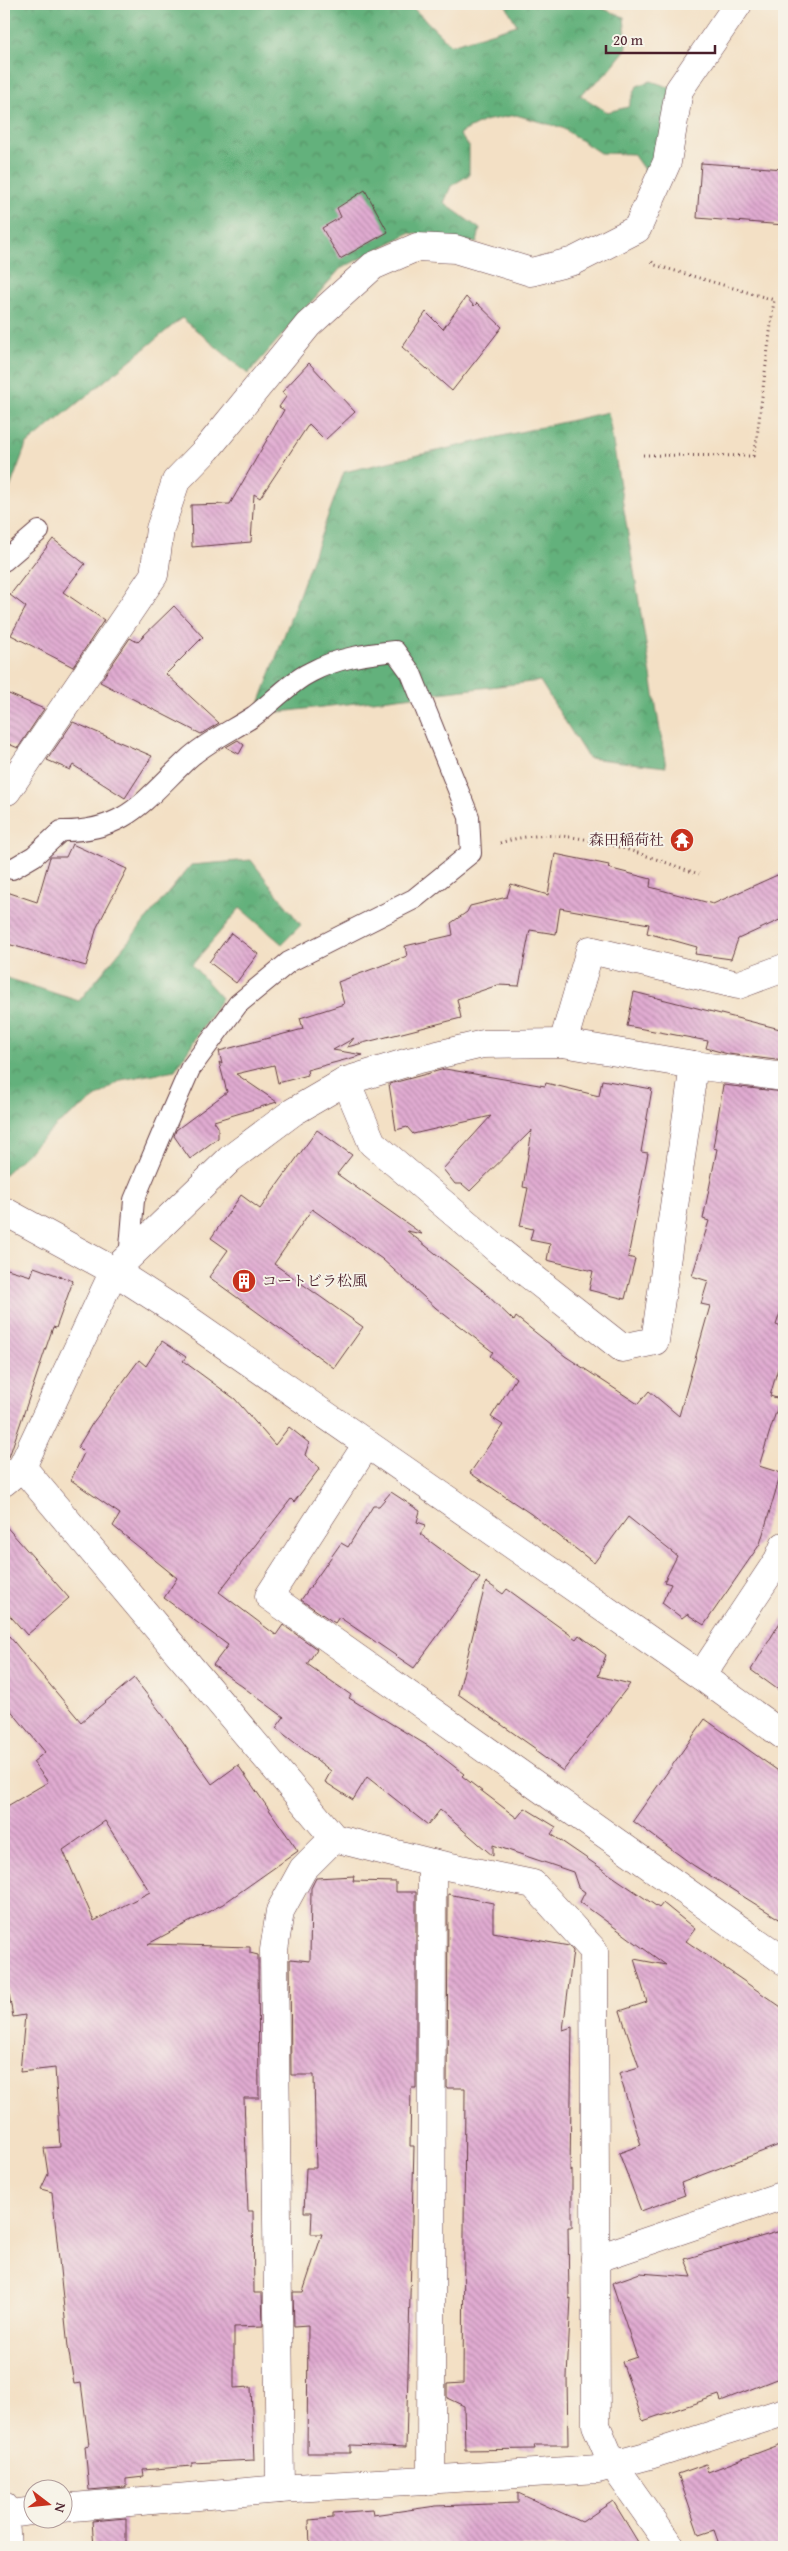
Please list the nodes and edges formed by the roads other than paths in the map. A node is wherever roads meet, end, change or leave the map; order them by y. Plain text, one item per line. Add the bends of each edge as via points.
1 (738, 4) edge
2 (40, 530) dead end
3 (4, 561) edge
4 (6, 792) edge
5 (4, 866) edge
6 (784, 968) edge
7 (563, 1042) junction
8 (694, 1065) junction
9 (784, 1077) edge
10 (346, 1080) junction
11 (4, 1212) edge
12 (122, 1265) junction
13 (368, 1444) junction
14 (13, 1474) edge
15 (784, 1546) edge
16 (701, 1676) junction
17 (784, 1736) edge
18 (334, 1838) junction
19 (432, 1863) junction
20 (784, 1961) edge
21 (784, 2195) edge
22 (595, 2259) junction
23 (784, 2412) edge
24 (613, 2465) junction
25 (431, 2481) junction
26 (280, 2489) junction
27 (4, 2506) edge
28 (72, 2507) edge
29 (22, 2512) edge
30 (4, 2515) edge
31 (7, 2547) edge
32 (671, 2547) edge

1 - 4 street via 679,90 667,162 637,229 574,261 531,272 455,249 417,247 373,266 308,325 207,449 176,481 160,529 154,575
2 - 3 lane
5 - 12 lane via 12,869 34,856 61,831 104,826 129,814 163,786 189,758 255,715 310,672 354,655 395,651 411,673 469,817 471,853 414,899 289,962 238,1004 190,1069 134,1200
6 - 7 street via 738,985 590,950
7 - 8 street
7 - 10 street via 483,1044
8 - 9 street
8 - 10 street via 656,1341 622,1348 499,1251 372,1142
10 - 12 street via 298,1108 230,1159
11 - 12 street
12 - 13 street via 176,1311
12 - 14 street
13 - 16 street
13 - 20 street via 269,1596
14 - 18 street
15 - 16 street
16 - 17 street
18 - 19 street
18 - 26 street via 303,1868 280,1911 274,1950
19 - 22 street via 533,1884 594,1951
19 - 25 street
21 - 22 street
22 - 24 street via 596,2424
23 - 24 street
24 - 25 street via 598,2469
24 - 32 street
25 - 26 street
26 - 28 street
27 - 30 street
29 - 30 street
30 - 31 street

